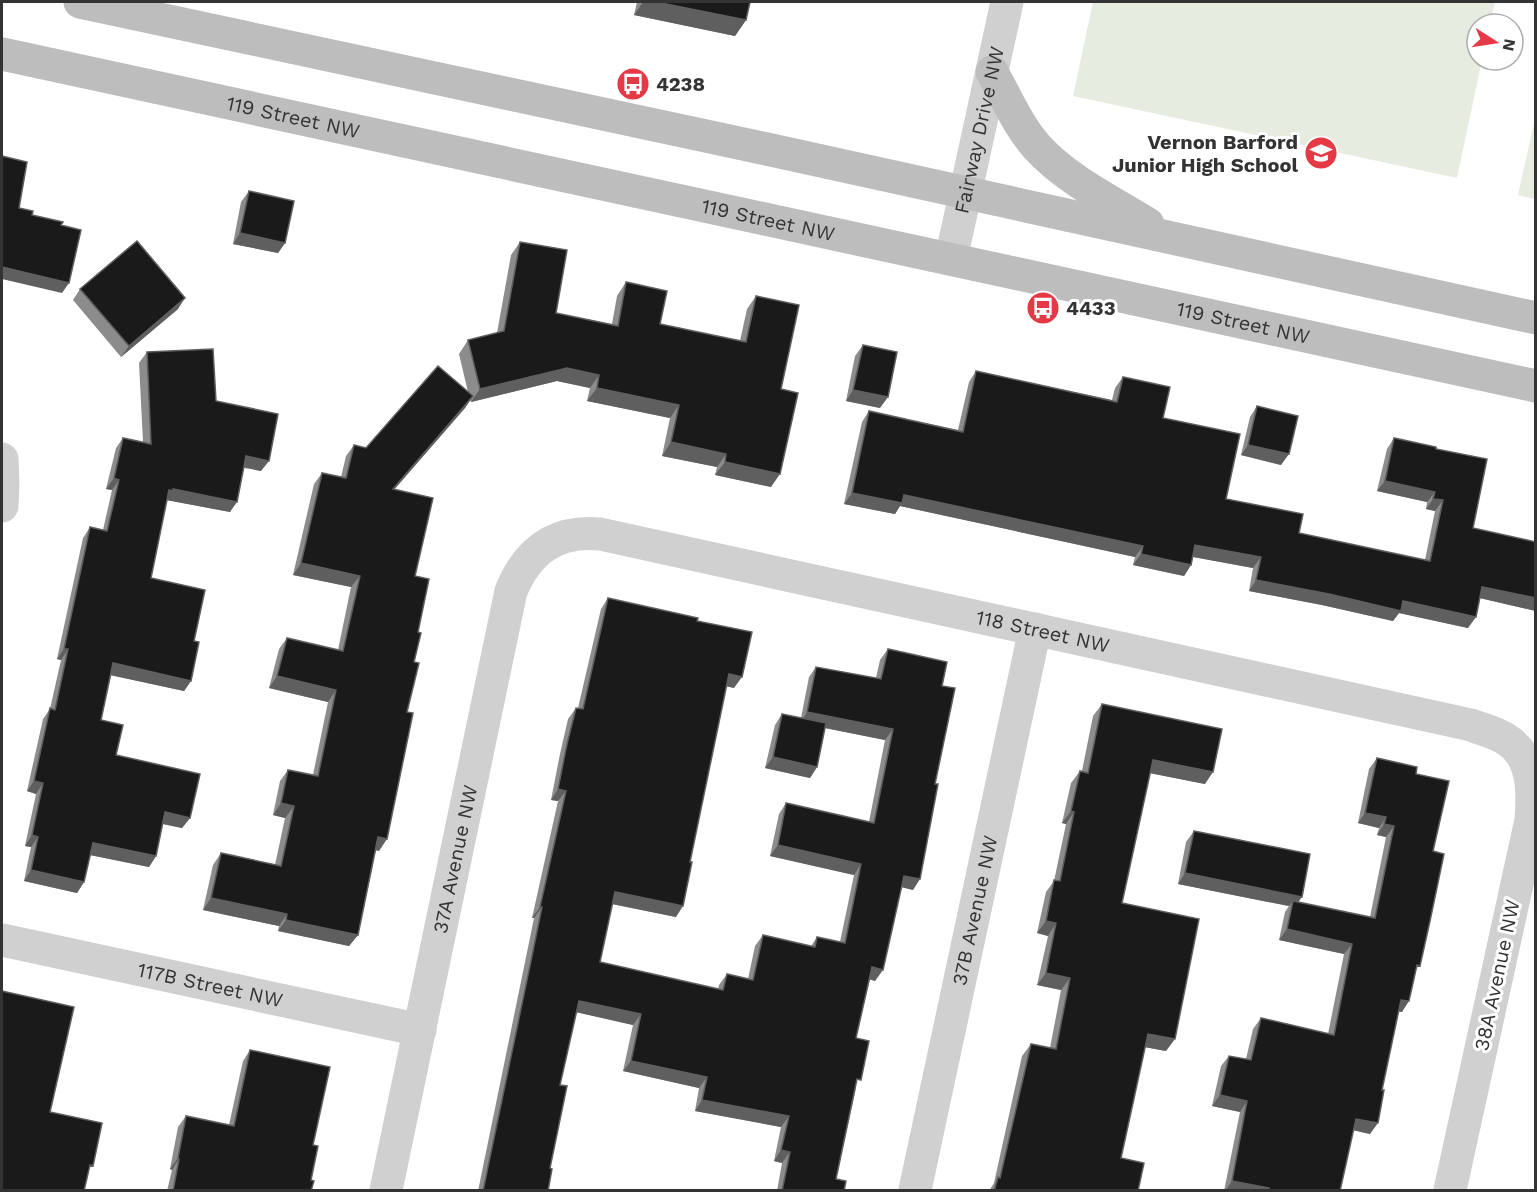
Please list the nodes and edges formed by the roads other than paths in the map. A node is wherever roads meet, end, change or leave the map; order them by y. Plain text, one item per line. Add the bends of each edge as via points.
1 (80, 2) edge
2 (1007, 2) edge
3 (2, 54) edge
4 (992, 72) junction
5 (965, 193) junction
6 (1167, 236) junction
7 (951, 259) junction
8 (1536, 318) edge
9 (1536, 386) edge
10 (2, 459) edge
11 (2, 506) edge
12 (551, 542) joint
13 (1035, 629) junction
14 (1524, 760) joint
15 (2, 940) edge
16 (420, 1030) junction
17 (386, 1191) edge
18 (915, 1191) edge
19 (1450, 1191) edge

1 - 5 main road
2 - 4 street, Fairway Drive NW
3 - 7 main road, 119 Street NW
4 - 5 street, Fairway Drive NW
4 - 6 main road via 1037,147 1068,173
5 - 6 main road
5 - 7 street, Fairway Drive NW
6 - 8 main road
7 - 9 main road, 119 Street NW
10 - 11 street
12 - 13 street, 118 Street NW via 585,533 600,534
12 - 16 street, 37A Avenue NW via 534,553 511,591
13 - 14 street, 118 Street NW via 1471,726 1511,742
13 - 18 street, 37B Avenue NW
14 - 19 street, 38A Avenue NW via 1531,778 1531,820
15 - 16 street, 117B Street NW
16 - 17 street, 37A Avenue NW

